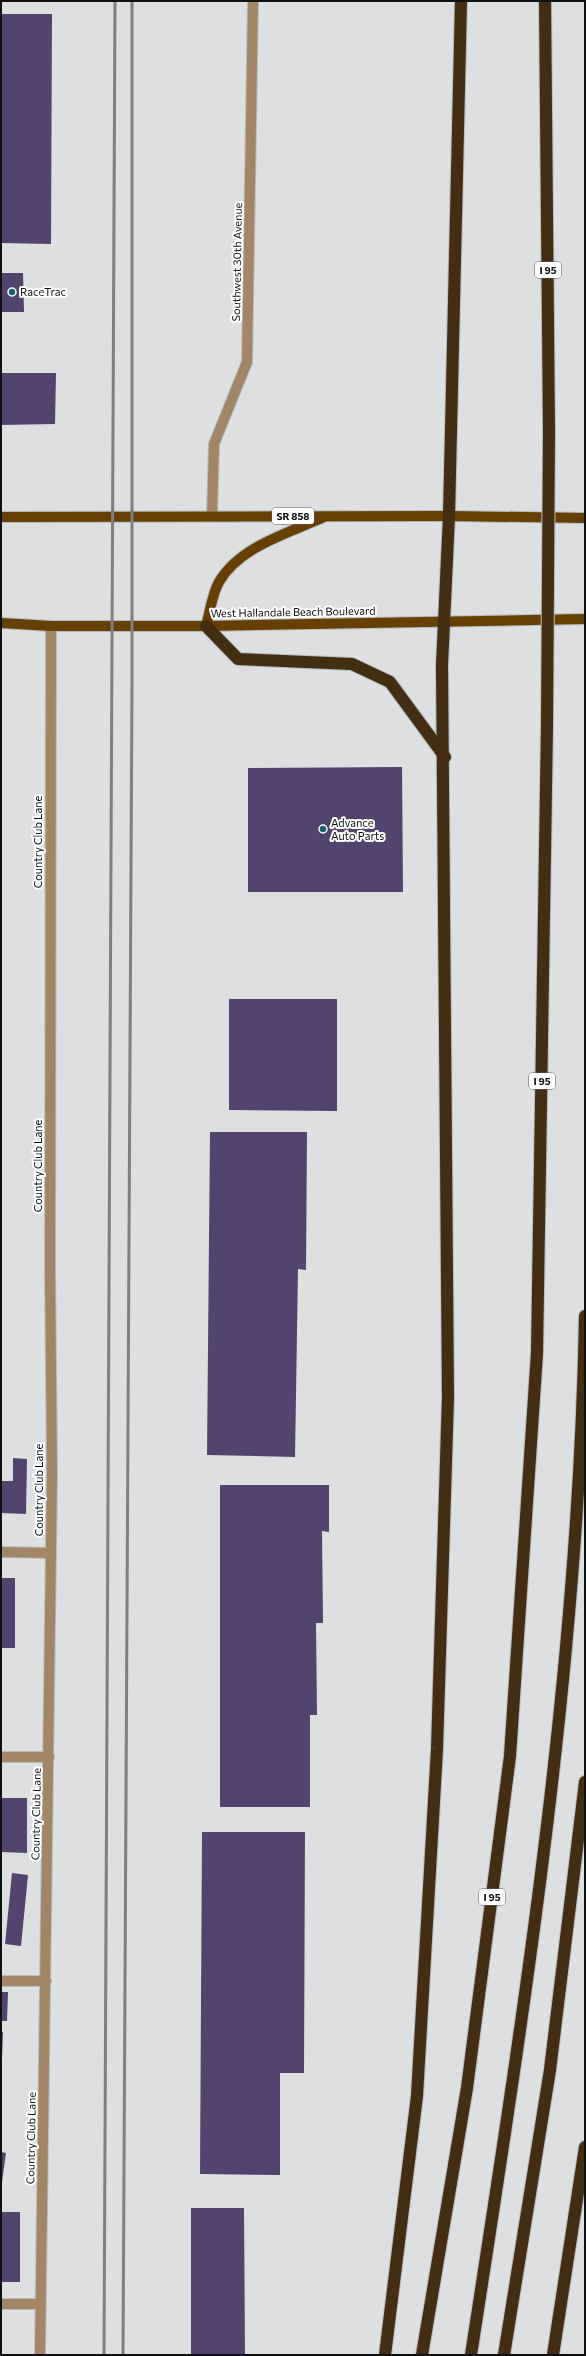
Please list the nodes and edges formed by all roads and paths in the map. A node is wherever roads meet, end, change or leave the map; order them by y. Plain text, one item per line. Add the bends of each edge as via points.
1 (253, 1) edge
2 (461, 1) edge
3 (545, 1) edge
4 (212, 516) junction
5 (326, 516) junction
6 (449, 516) junction
7 (1, 517) edge
8 (585, 518) edge
9 (585, 619) edge
10 (443, 620) junction
11 (1, 623) edge
12 (52, 626) junction
13 (206, 626) junction
14 (444, 757) junction
15 (585, 1316) edge
16 (1, 1552) edge
17 (51, 1553) junction
18 (1, 1757) edge
19 (49, 1757) junction
20 (585, 1782) edge
21 (1, 1981) edge
22 (46, 1981) junction
23 (585, 2147) edge
24 (1, 2304) edge
25 (40, 2304) junction
26 (40, 2355) edge
27 (385, 2355) edge
28 (422, 2355) edge
29 (471, 2355) edge
30 (504, 2355) edge
31 (553, 2355) edge

1 - 4 street, Southwest 30th Avenue via 248,362 214,444
2 - 6 highway
3 - 28 highway, I 95, bridge via 549,431 537,1353 510,1756 467,2088
4 - 5 main road, SR 858
4 - 7 main road, SR 858
5 - 6 main road, SR 858
5 - 13 main road via 258,547 230,565 218,583
6 - 8 main road, SR 858
6 - 10 highway
9 - 10 main road, West Hallandale Beach Boulevard
10 - 13 main road, West Hallandale Beach Boulevard
10 - 14 highway
11 - 12 main road, West Hallandale Beach Boulevard
12 - 13 main road, West Hallandale Beach Boulevard
12 - 17 street, Country Club Lane
13 - 14 highway via 238,660 352,664 390,682
14 - 27 highway via 448,1397 437,1740 417,2096
15 - 29 highway via 576,1518 551,1795 500,2169
16 - 17 street
17 - 19 street, Country Club Lane
18 - 19 street
19 - 22 street, Country Club Lane
20 - 30 highway via 550,2070
21 - 22 street
22 - 25 street, Country Club Lane
23 - 31 highway
24 - 25 street
25 - 26 street, Country Club Lane

